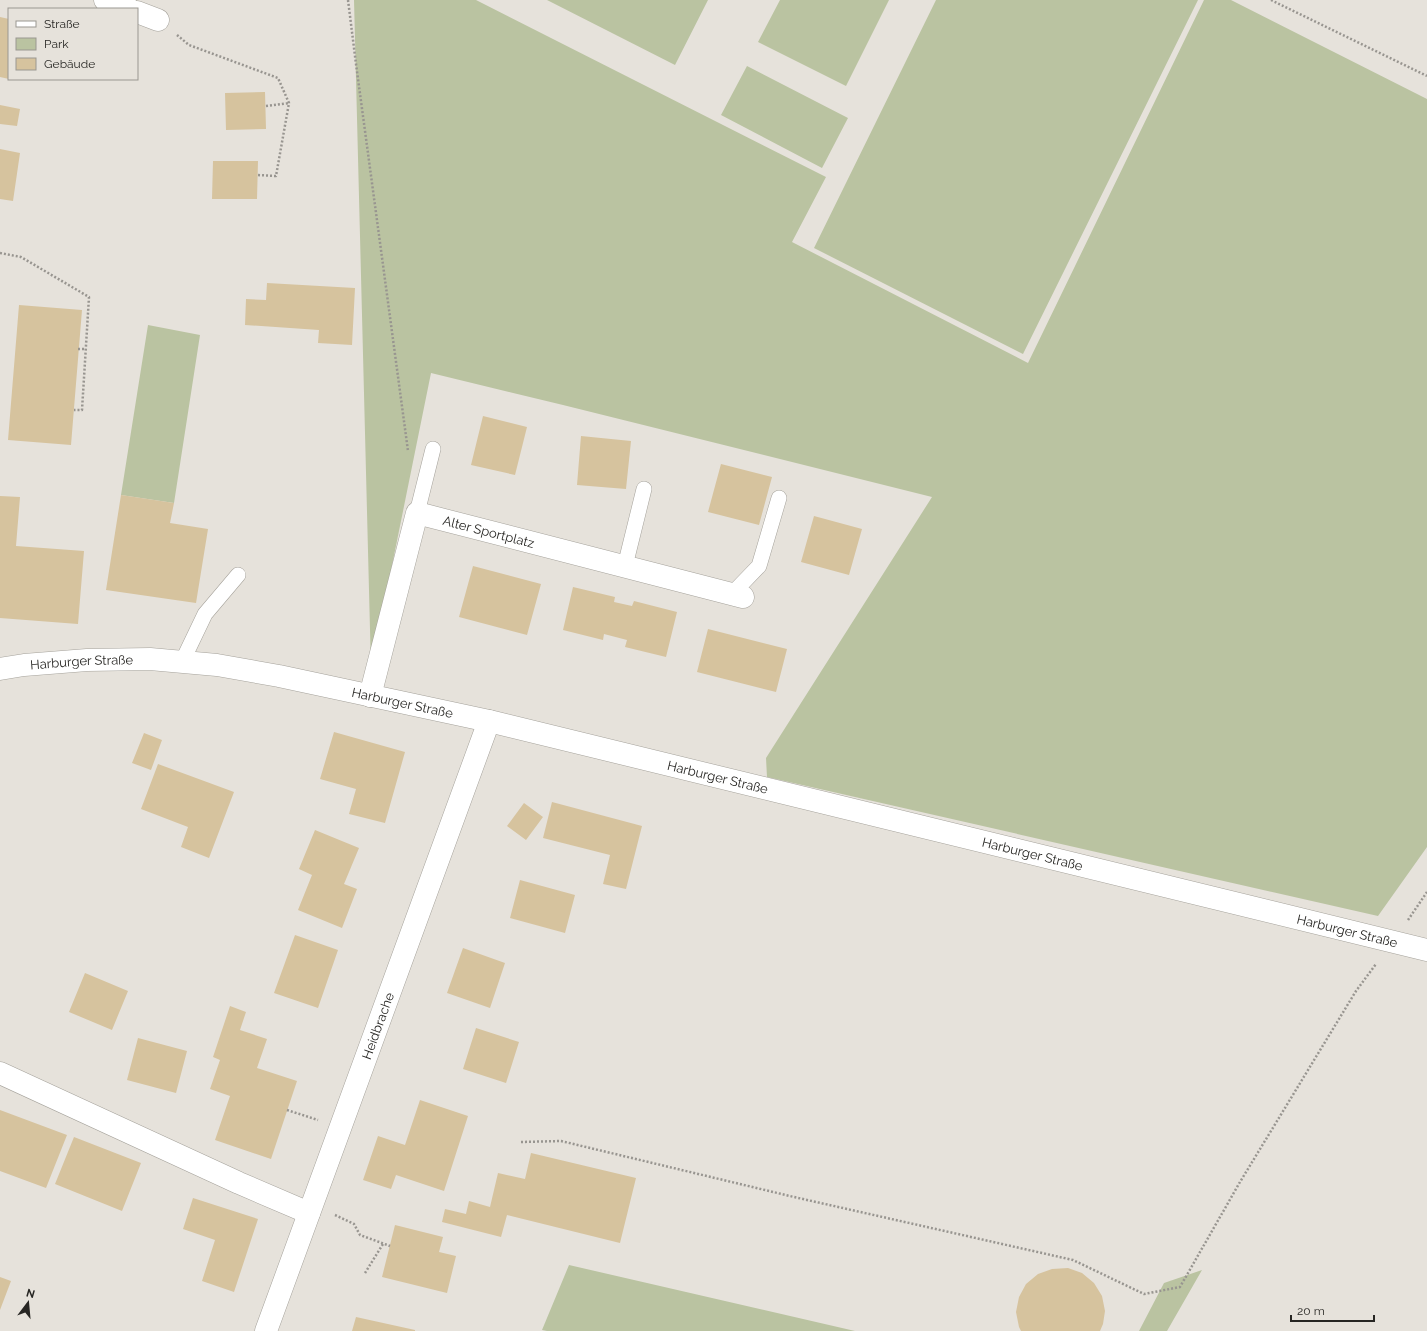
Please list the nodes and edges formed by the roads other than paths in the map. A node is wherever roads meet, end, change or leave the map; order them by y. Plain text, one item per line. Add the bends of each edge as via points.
1 (105, 0) edge
2 (126, 8) edge
3 (138, 12) edge
4 (158, 20) road end
5 (433, 449) dead end
6 (644, 489) dead end
7 (779, 498) dead end
8 (417, 513) junction
9 (625, 566) junction
10 (238, 575) dead end
11 (737, 595) joint
12 (182, 662) junction
13 (0, 669) edge
14 (370, 696) junction
15 (489, 721) junction
16 (1427, 950) edge
17 (0, 1073) edge
18 (311, 1209) junction
19 (266, 1331) edge

1 - 2 street
3 - 4 street
5 - 8 lane
6 - 9 lane
7 - 11 lane via 759,566
8 - 9 street, Alter Sportplatz
8 - 14 street
9 - 11 street, Alter Sportplatz
10 - 12 lane via 205,614
12 - 13 street, Harburger Straße via 87,660
12 - 14 street, Harburger Straße via 217,665 279,676
14 - 15 street, Harburger Straße
15 - 16 street, Harburger Straße
15 - 18 street, Heidbrache
17 - 18 street via 231,1180
18 - 19 street, Heidbrache

